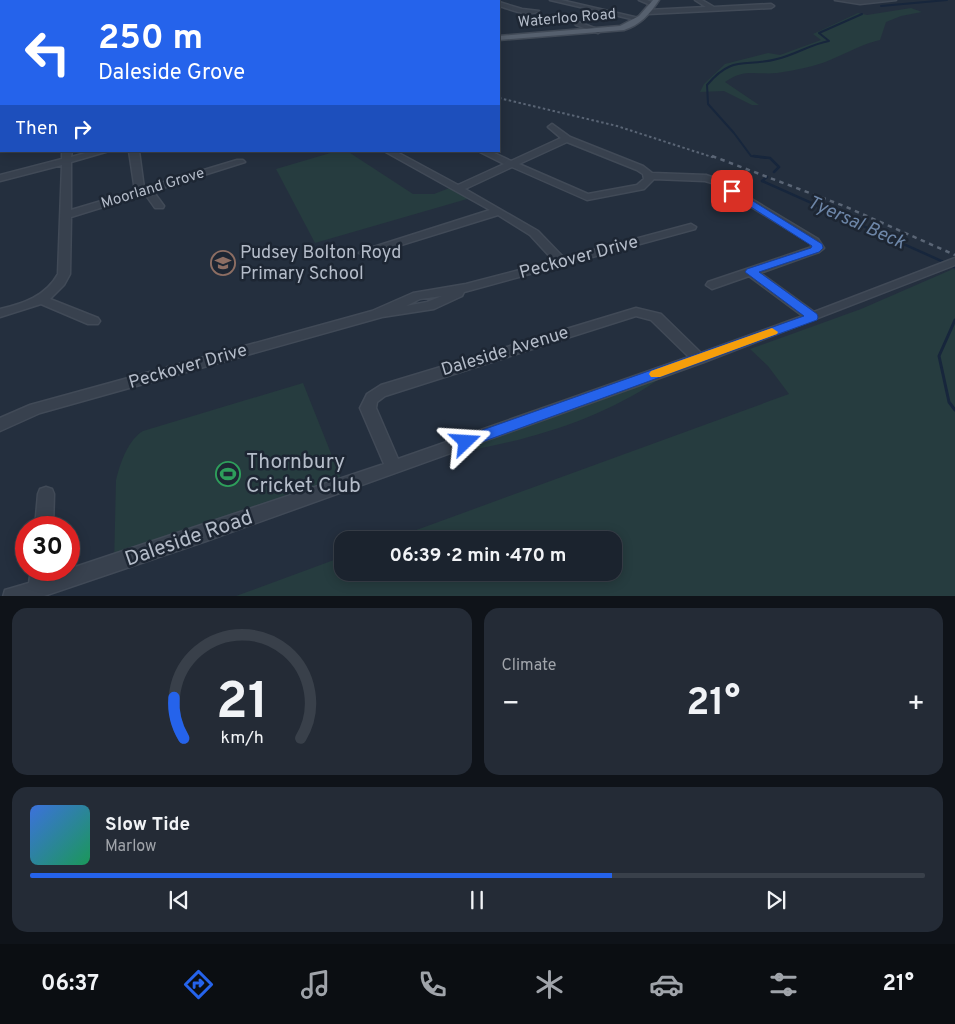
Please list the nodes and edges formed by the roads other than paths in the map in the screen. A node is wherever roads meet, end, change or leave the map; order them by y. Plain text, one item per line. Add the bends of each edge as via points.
1 (553, 0) edge
2 (642, 0) edge
3 (698, 0) edge
4 (725, 0) edge
5 (760, 0) edge
6 (838, 0) edge
7 (893, 0) edge
8 (654, 2) edge
9 (500, 4) edge
10 (730, 8) junction
11 (713, 9) junction
12 (536, 11) dead end
13 (648, 12) junction
14 (640, 19) junction
15 (578, 24) dead end
16 (598, 31) junction
17 (500, 38) edge
18 (552, 127) dead end
19 (567, 138) junction
20 (97, 152) edge
21 (134, 152) edge
22 (390, 152) edge
23 (484, 152) edge
24 (67, 156) edge
25 (240, 162) dead end
26 (512, 164) junction
27 (649, 176) junction
28 (0, 178) edge
29 (456, 189) junction
30 (143, 192) junction
31 (159, 206) dead end
32 (499, 211) junction
33 (65, 215) junction
34 (691, 227) dead end
35 (366, 253) dead end
36 (562, 262) junction
37 (950, 263) edge
38 (751, 272) junction
39 (712, 284) dead end
40 (40, 299) junction
41 (0, 313) edge
42 (812, 317) junction
43 (94, 321) dead end
44 (699, 359) junction
45 (0, 425) edge
46 (394, 468) junction
47 (46, 494) dead end
48 (45, 516) edge
49 (38, 581) edge
50 (37, 589) junction
51 (12, 596) edge

1 - 14 street
2 - 8 street
3 - 11 street
4 - 10 street
5 - 10 street via 771,6
6 - 7 street
8 - 13 main road, Waterloo Road
9 - 12 street via 521,14
10 - 11 street
11 - 13 street
13 - 14 main road, Waterloo Road
14 - 16 main road, Waterloo Road via 628,26
15 - 16 street
16 - 17 main road, Waterloo Road
18 - 19 street
19 - 26 street
19 - 27 street via 640,168
20 - 24 street
21 - 30 street
22 - 29 street
23 - 26 street
24 - 28 street
24 - 33 street
25 - 30 street, Moorland Grove
26 - 27 street via 587,197 640,187
26 - 29 street
27 - 38 street via 715,180 817,244 815,250
29 - 32 street
30 - 31 street
30 - 33 street, Moorland Grove
32 - 35 street
32 - 36 street via 534,233
33 - 40 street via 64,274 56,288
34 - 36 street, Peckover Drive
36 - 45 street, Peckover Drive via 467,288 430,306 377,314 35,409
37 - 42 street, Daleside Road
38 - 39 street
38 - 42 street
40 - 41 street
40 - 43 street
42 - 44 street, Daleside Road
44 - 46 street, Daleside Road
44 - 46 street, Daleside Avenue via 656,317 636,312 386,389 373,397 368,408
46 - 50 street, Daleside Road
47 - 48 street
49 - 50 street
50 - 51 street, Daleside Road

